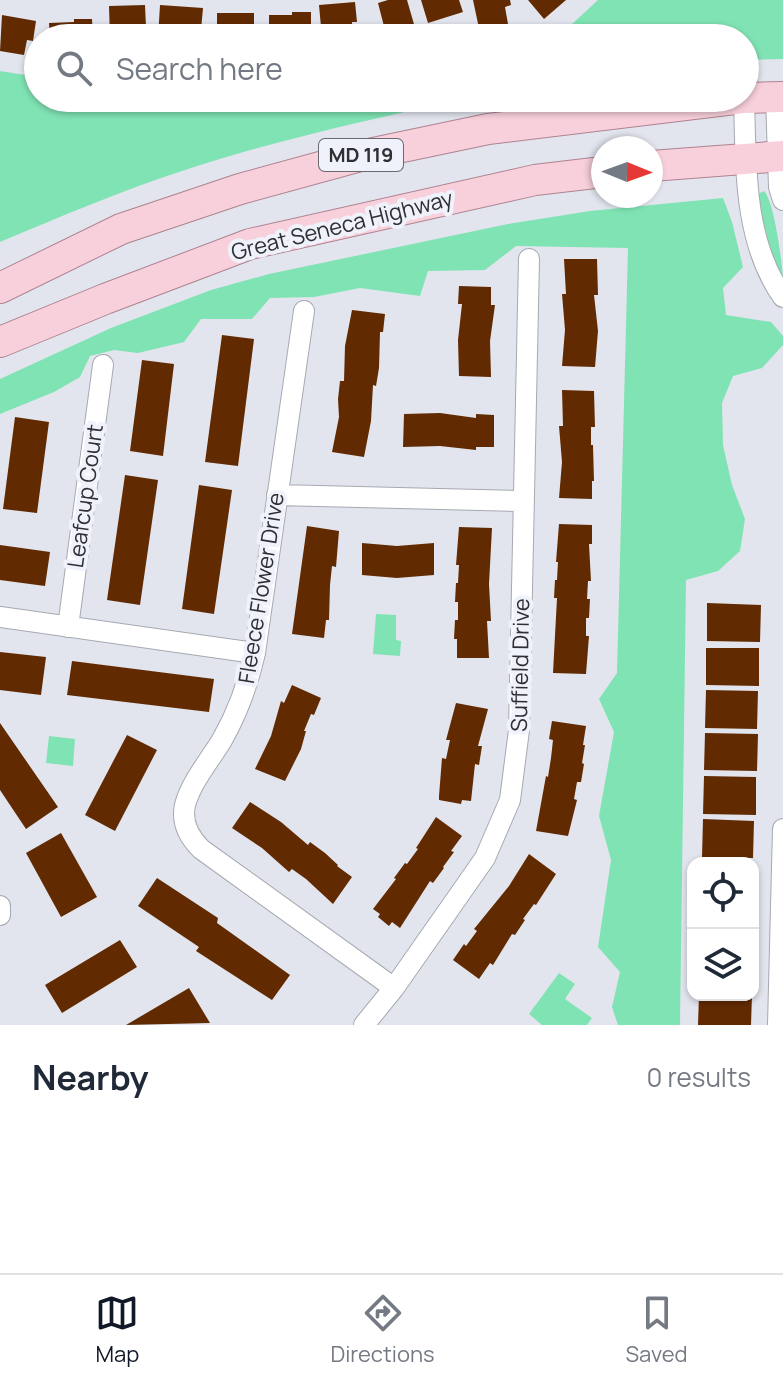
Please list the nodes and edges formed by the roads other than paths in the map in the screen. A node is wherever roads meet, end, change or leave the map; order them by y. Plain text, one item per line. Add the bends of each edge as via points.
1 (780, 97) edge
2 (759, 98) edge
3 (613, 112) edge
4 (744, 112) edge
5 (781, 156) edge
6 (746, 157) junction
7 (663, 165) edge
8 (591, 173) edge
9 (783, 200) edge
10 (529, 259) dead end
11 (0, 288) edge
12 (783, 297) edge
13 (304, 311) dead end
14 (0, 342) edge
15 (103, 365) dead end
16 (277, 495) junction
17 (523, 501) junction
18 (0, 617) edge
19 (68, 627) junction
20 (255, 653) junction
21 (783, 829) edge
22 (0, 906) edge
23 (0, 915) edge
24 (394, 988) junction
25 (364, 1025) edge
26 (778, 1025) edge

1 - 2 main road, MD 119
1 - 5 street
3 - 11 main road, MD 119 via 488,129 240,189 121,229
4 - 6 street
5 - 6 main road
5 - 9 street
6 - 7 main road
6 - 12 street via 755,233
8 - 14 main road, Great Seneca Highway via 535,180 250,244
10 - 17 street, Suffield Drive
13 - 16 street, Fleece Flower Drive
15 - 19 street, Leafcup Court
16 - 17 street
16 - 20 street, Fleece Flower Drive
17 - 24 street, Suffield Drive via 519,730 510,800 485,858
18 - 19 street
19 - 20 street
20 - 24 street, Fleece Flower Drive via 239,708 189,792 184,816 190,838
21 - 26 street
22 - 23 street
24 - 25 street, Suffield Drive

